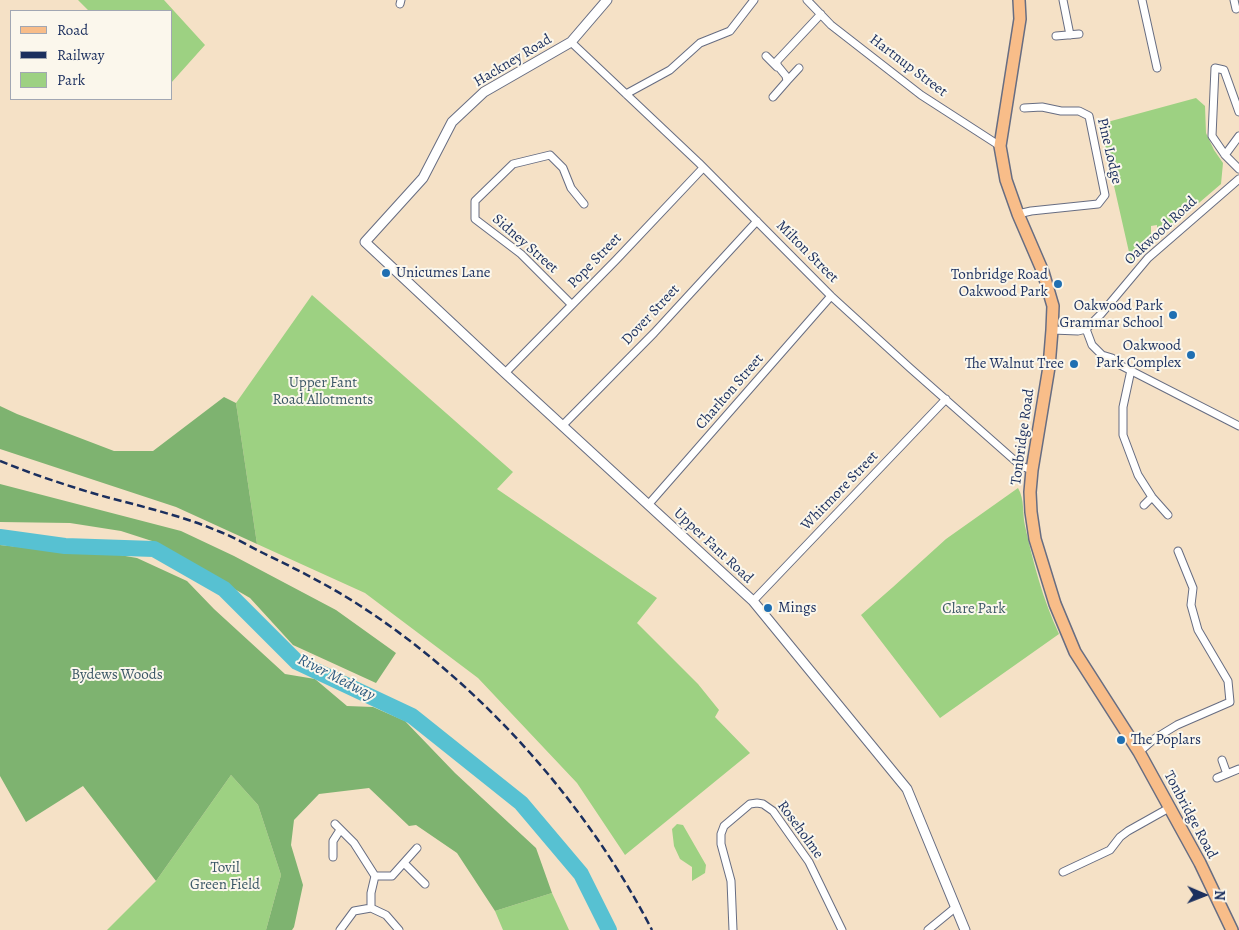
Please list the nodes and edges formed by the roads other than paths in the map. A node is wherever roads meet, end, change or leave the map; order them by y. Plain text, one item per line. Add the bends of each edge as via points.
1 (607, 0) edge
2 (754, 0) edge
3 (807, 0) edge
4 (1020, 0) edge
5 (1063, 0) edge
6 (1142, 0) edge
7 (1234, 0) edge
8 (1236, 9) dead end
9 (821, 14) junction
10 (1079, 34) dead end
11 (1070, 35) junction
12 (1056, 36) dead end
13 (571, 42) junction
14 (766, 56) dead end
15 (777, 67) junction
16 (799, 68) dead end
17 (1157, 68) dead end
18 (787, 81) junction
19 (626, 94) junction
20 (773, 96) dead end
21 (1024, 108) dead end
22 (1239, 112) edge
23 (1239, 136) edge
24 (1000, 146) junction
25 (1225, 155) junction
26 (703, 168) junction
27 (1239, 169) edge
28 (1239, 179) edge
29 (584, 204) dead end
30 (1018, 214) junction
31 (757, 221) junction
32 (365, 242) joint
33 (832, 296) junction
34 (571, 304) junction
35 (1086, 329) junction
36 (1052, 330) junction
37 (1132, 370) junction
38 (505, 373) junction
39 (946, 399) junction
40 (562, 425) junction
41 (1239, 426) edge
42 (1032, 470) junction
43 (1152, 497) junction
44 (648, 506) junction
45 (1144, 506) dead end
46 (1168, 515) dead end
47 (1178, 551) dead end
48 (753, 601) junction
49 (1139, 752) junction
50 (1222, 760) dead end
51 (1239, 769) edge
52 (1227, 774) junction
53 (1217, 778) dead end
54 (1169, 808) junction
55 (334, 824) dead end
56 (340, 830) junction
57 (417, 848) dead end
58 (332, 857) dead end
59 (404, 863) junction
60 (1063, 872) dead end
61 (375, 876) junction
62 (425, 884) dead end
63 (956, 906) junction
64 (370, 908) junction
65 (340, 930) edge
66 (399, 930) edge
67 (733, 930) edge
68 (842, 930) edge
69 (928, 930) edge
70 (965, 930) edge
71 (1232, 930) edge

1 - 13 street, Hackney Road
2 - 19 street via 730,31 700,43 670,70
3 - 9 street, Hartnup Street
4 - 24 main road, Tonbridge Road via 1020,19
5 - 11 street
6 - 17 street
7 - 8 street
9 - 15 street via 778,59
9 - 24 street, Hartnup Street via 921,95
10 - 11 street
11 - 12 street
13 - 19 street, Milton Street
13 - 32 street, Hackney Road via 484,92 452,122 423,178
14 - 15 street
15 - 18 street
16 - 18 street
18 - 20 street
19 - 26 street, Milton Street
21 - 30 street, Pine Lodge via 1079,111 1089,116 1105,195 1098,204
22 - 25 street via 1224,70 1215,68 1212,136
23 - 25 street
24 - 30 main road, Tonbridge Road via 1006,180
25 - 27 street
26 - 31 street, Milton Street
26 - 34 street, Pope Street
28 - 35 street, Oakwood Road via 1148,258
29 - 34 street, Sidney Street via 571,188 563,168 550,155 513,164 475,201 475,219 521,254
30 - 36 main road, Tonbridge Road via 1043,272 1053,306
31 - 33 street, Milton Street
31 - 40 street, Dover Street via 654,333
32 - 38 street, Upper Fant Road
33 - 39 street, Milton Street
33 - 44 street, Charlton Street
34 - 38 street, Pope Street
35 - 36 street
35 - 37 street via 1092,345 1102,355
36 - 42 main road, Tonbridge Road
37 - 41 street
37 - 43 street via 1123,407 1123,435 1138,475
38 - 40 street, Upper Fant Road
39 - 42 street, Milton Street via 1021,466
39 - 48 street, Whitmore Street
40 - 44 street, Upper Fant Road
42 - 49 main road, Tonbridge Road via 1030,512 1055,604 1075,652
43 - 45 street
43 - 46 street
44 - 48 street, Upper Fant Road
47 - 49 street via 1193,588 1191,605 1198,630 1228,681 1230,702 1177,725
48 - 63 street, Upper Fant Road via 907,788
49 - 54 main road, Tonbridge Road
50 - 52 street
51 - 52 street
52 - 53 street
54 - 60 street via 1128,830 1110,850
54 - 71 main road, Tonbridge Road
55 - 56 street
56 - 58 street via 333,841
56 - 61 street via 354,843
57 - 59 street
59 - 61 street via 392,876
59 - 62 street
61 - 64 street
63 - 69 street
63 - 70 street, Upper Fant Road
64 - 65 street via 354,911
64 - 66 street via 386,915
67 - 68 street, Roseholme via 731,881 720,834 724,826 750,804 757,803 773,811 809,862

